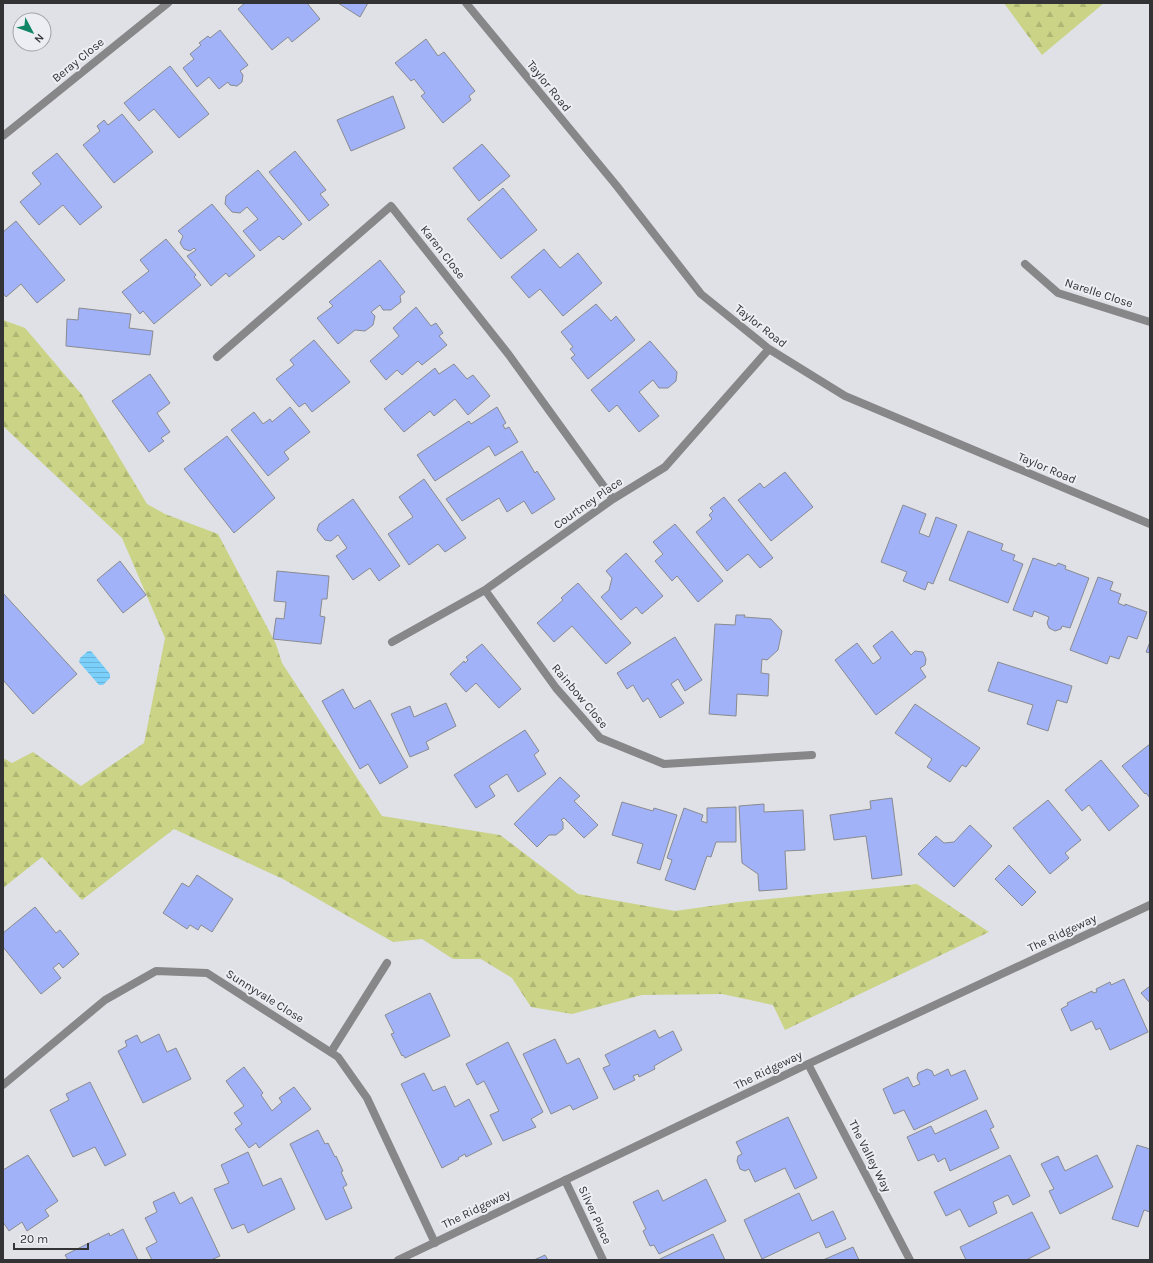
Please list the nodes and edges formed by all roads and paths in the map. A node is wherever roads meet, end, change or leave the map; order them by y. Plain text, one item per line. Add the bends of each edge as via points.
1 (168, 3) edge
2 (466, 3) edge
3 (3, 136) edge
4 (1026, 264) dead end
5 (1150, 322) edge
6 (769, 349) junction
7 (217, 357) dead end
8 (613, 499) junction
9 (1150, 524) edge
10 (485, 590) junction
11 (392, 642) dead end
12 (812, 755) dead end
13 (1150, 905) edge
14 (387, 963) dead end
15 (331, 1052) junction
16 (808, 1064) junction
17 (3, 1085) edge
18 (565, 1180) junction
19 (435, 1242) junction
20 (398, 1260) edge
21 (603, 1260) edge
22 (910, 1260) edge

1 - 3 street, Beray Close
2 - 6 street, Taylor Road via 616,185 701,294
4 - 5 street, Narelle Close via 1058,293
6 - 8 street, Courtney Place via 665,467
6 - 9 street, Taylor Road via 845,396
7 - 8 street, Karen Close via 391,206 509,355
8 - 10 street, Courtney Place
10 - 11 street, Courtney Place
10 - 12 street, Rainbow Close via 556,688 600,738 664,764
13 - 16 street, The Ridgeway
14 - 15 street
15 - 17 street, Sunnyvale Close via 207,973 156,971 105,1000
15 - 19 street, Sunnyvale Close via 338,1057 367,1098
16 - 18 street, The Ridgeway
16 - 22 street, The Valley Way
18 - 19 street, The Ridgeway
18 - 21 street, Silver Place
19 - 20 street, The Ridgeway

